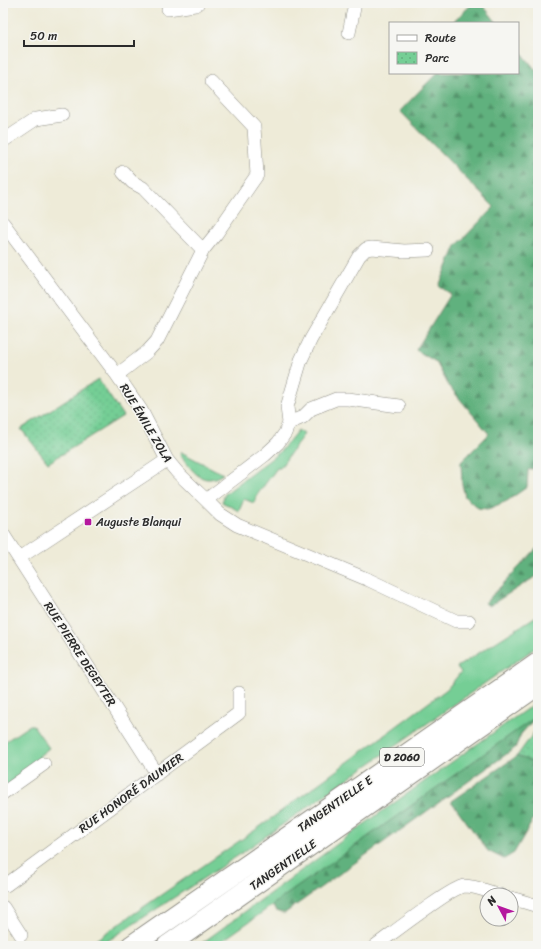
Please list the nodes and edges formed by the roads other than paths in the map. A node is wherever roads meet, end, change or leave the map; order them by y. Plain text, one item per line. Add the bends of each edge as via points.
1 (198, 3) edge
2 (355, 3) edge
3 (168, 10) dead end
4 (349, 33) dead end
5 (211, 81) dead end
6 (62, 116) dead end
7 (3, 141) edge
8 (123, 172) dead end
9 (3, 223) edge
10 (203, 250) junction
11 (428, 250) dead end
12 (117, 375) junction
13 (399, 406) dead end
14 (289, 423) junction
15 (167, 460) junction
16 (206, 500) junction
17 (3, 534) edge
18 (19, 558) junction
19 (469, 621) dead end
20 (538, 663) edge
21 (538, 685) edge
22 (240, 693) dead end
23 (44, 764) dead end
24 (157, 774) junction
25 (3, 793) edge
26 (278, 868) junction
27 (4, 886) edge
28 (479, 889) edge
29 (519, 900) edge
30 (538, 906) edge
31 (3, 907) edge
32 (20, 935) dead end
33 (131, 946) edge
34 (167, 946) edge
35 (177, 946) edge
36 (375, 946) edge

1 - 3 street
2 - 4 street
5 - 10 street via 254,127 257,175
6 - 7 street via 36,119
8 - 10 street via 132,182 143,188
9 - 12 street, RUE ÉMILE ZOLA
10 - 12 street via 157,341
11 - 14 street via 372,248 366,249 359,256 301,360 287,407
12 - 15 street, RUE ÉMILE ZOLA via 141,410
13 - 14 street via 348,399 336,400 311,409 303,417
14 - 16 street via 278,443
15 - 16 street, RUE ÉMILE ZOLA
15 - 18 street
16 - 19 street, RUE ÉMILE ZOLA via 220,514 237,524 369,580 456,621
17 - 18 street, RUE PIERRE DEGEYTER
18 - 24 street, RUE PIERRE DEGEYTER
20 - 33 main road, TANGENTIELLE E / D 2060
21 - 26 main road, TANGENTIELLE / D 2060
22 - 24 street, RUE HONORÉ DAUMIER via 239,713
23 - 25 street
24 - 27 street, RUE HONORÉ DAUMIER
26 - 34 main road, TANGENTIELLE / D 2060
26 - 35 main road
28 - 36 street via 463,886 443,897
29 - 30 street
31 - 32 street

